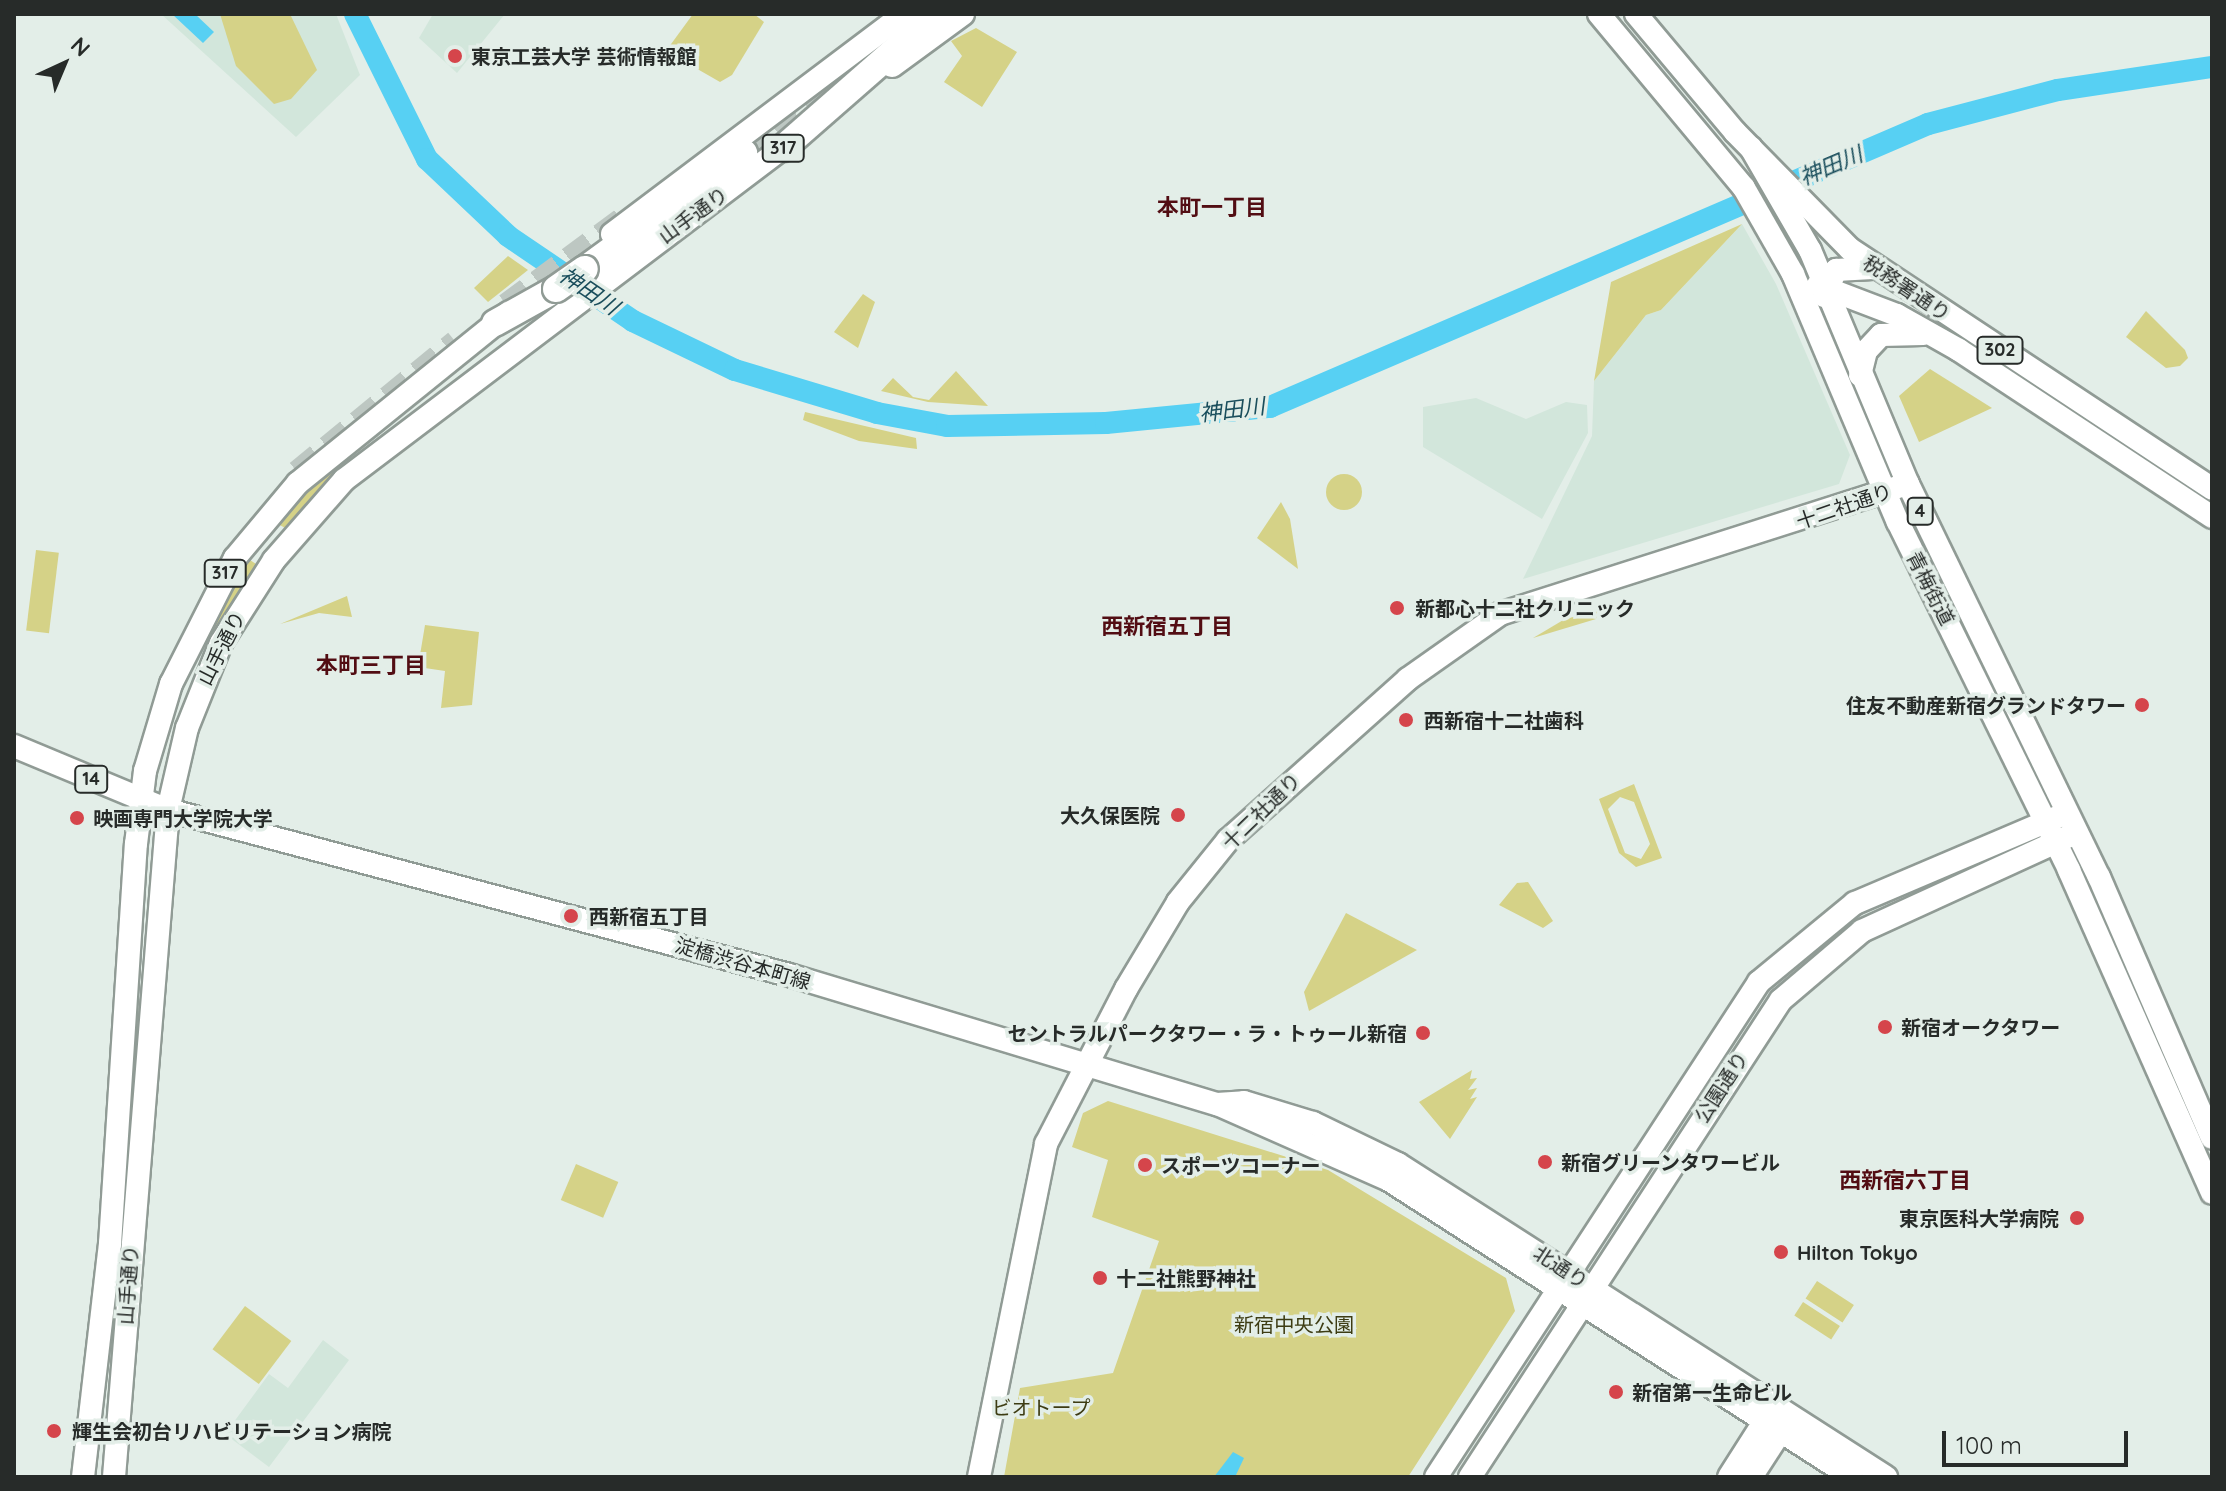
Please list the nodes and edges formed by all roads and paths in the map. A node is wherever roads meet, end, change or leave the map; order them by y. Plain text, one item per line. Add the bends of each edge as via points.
1 (904, 14) edge
2 (936, 14) edge
3 (963, 14) edge
4 (1599, 14) edge
5 (1636, 14) edge
6 (783, 148) junction
7 (744, 153) tunnel mouth
8 (1762, 180) junction
9 (1792, 201) junction
10 (1875, 268) junction
11 (587, 270) junction
12 (1793, 274) junction
13 (1824, 288) junction
14 (559, 291) junction
15 (495, 323) joint
16 (1940, 339) junction
17 (1822, 345) junction
18 (1860, 375) junction
19 (1908, 484) junction
20 (2212, 489) edge
21 (1886, 494) junction
22 (2212, 517) edge
23 (14, 746) edge
24 (141, 800) junction
25 (168, 810) junction
26 (2066, 813) junction
27 (2045, 822) junction
28 (2057, 846) junction
29 (1082, 1063) junction
30 (2212, 1138) edge
31 (2212, 1193) edge
32 (1563, 1279) junction
33 (1588, 1295) junction
34 (1778, 1418) junction
35 (83, 1477) edge
36 (114, 1477) edge
37 (979, 1477) edge
38 (1436, 1477) edge
39 (1470, 1477) edge
40 (1729, 1477) edge
41 (1751, 1477) edge
42 (1852, 1477) edge
43 (1886, 1477) edge

1 - 11 main road, 山手通り / 317
2 - 6 highway
3 - 6 main road, 山手通り / 317
4 - 8 main road, 青梅街道 / 4
5 - 8 main road, 4 via 1751,148
6 - 11 main road, 山手通り / 317
7 - 11 highway
8 - 9 main road, 青梅街道 / 4
8 - 12 main road, 青梅街道 / 4 via 1762,216
9 - 10 main road, 税務署通り / 302
9 - 13 main road, 青梅街道 / 4
10 - 13 main road via 1842,266
10 - 20 main road, 税務署通り / 302
11 - 14 highway, bridge
12 - 13 main road, 税務署通り / 302
12 - 17 main road, 青梅街道 / 4
13 - 16 main road, 税務署通り / 302
13 - 17 main road
13 - 18 main road, 青梅街道 / 4
14 - 15 highway
14 - 25 main road, 山手通り / 317 via 379,449 298,529 248,597 200,689
15 - 24 main road, 山手通り / 317 via 329,453 235,558 171,684
16 - 18 main road via 1905,330 1881,335 1866,351
16 - 22 main road, 税務署通り / 302
17 - 21 main road, 青梅街道 / 4
18 - 19 main road, 青梅街道 / 4
19 - 21 main road, 十二社通り
19 - 26 main road, 青梅街道 / 4
21 - 27 main road, 青梅街道 / 4
21 - 29 main road, 十二社通り via 1522,603 1451,643 1219,850 1178,902
23 - 24 main road, 14
24 - 25 main road, 14
24 - 35 main road, 山手通り / 317 via 110,1244
25 - 29 main road, 淀橋渋谷本町線 via 703,951
25 - 36 main road, 山手通り / 317
26 - 27 main road, 公園通り
26 - 28 main road via 2068,835
26 - 30 main road, 青梅街道 / 4
27 - 28 main road, 青梅街道 / 4
27 - 32 main road, 公園通り via 1855,903 1791,950 1739,1007
28 - 31 main road, 青梅街道 / 4
28 - 33 main road, 公園通り via 1875,924 1801,979 1762,1024
29 - 32 main road, 北通り via 1217,1104 1376,1173
29 - 37 main road, 十二社通り via 1046,1144
32 - 33 main road, 北通り
32 - 38 main road, 公園通り
33 - 34 main road, 北通り
33 - 39 main road, 公園通り
34 - 40 main road
34 - 41 main road
34 - 42 main road, 北通り
34 - 43 main road, 北通り

